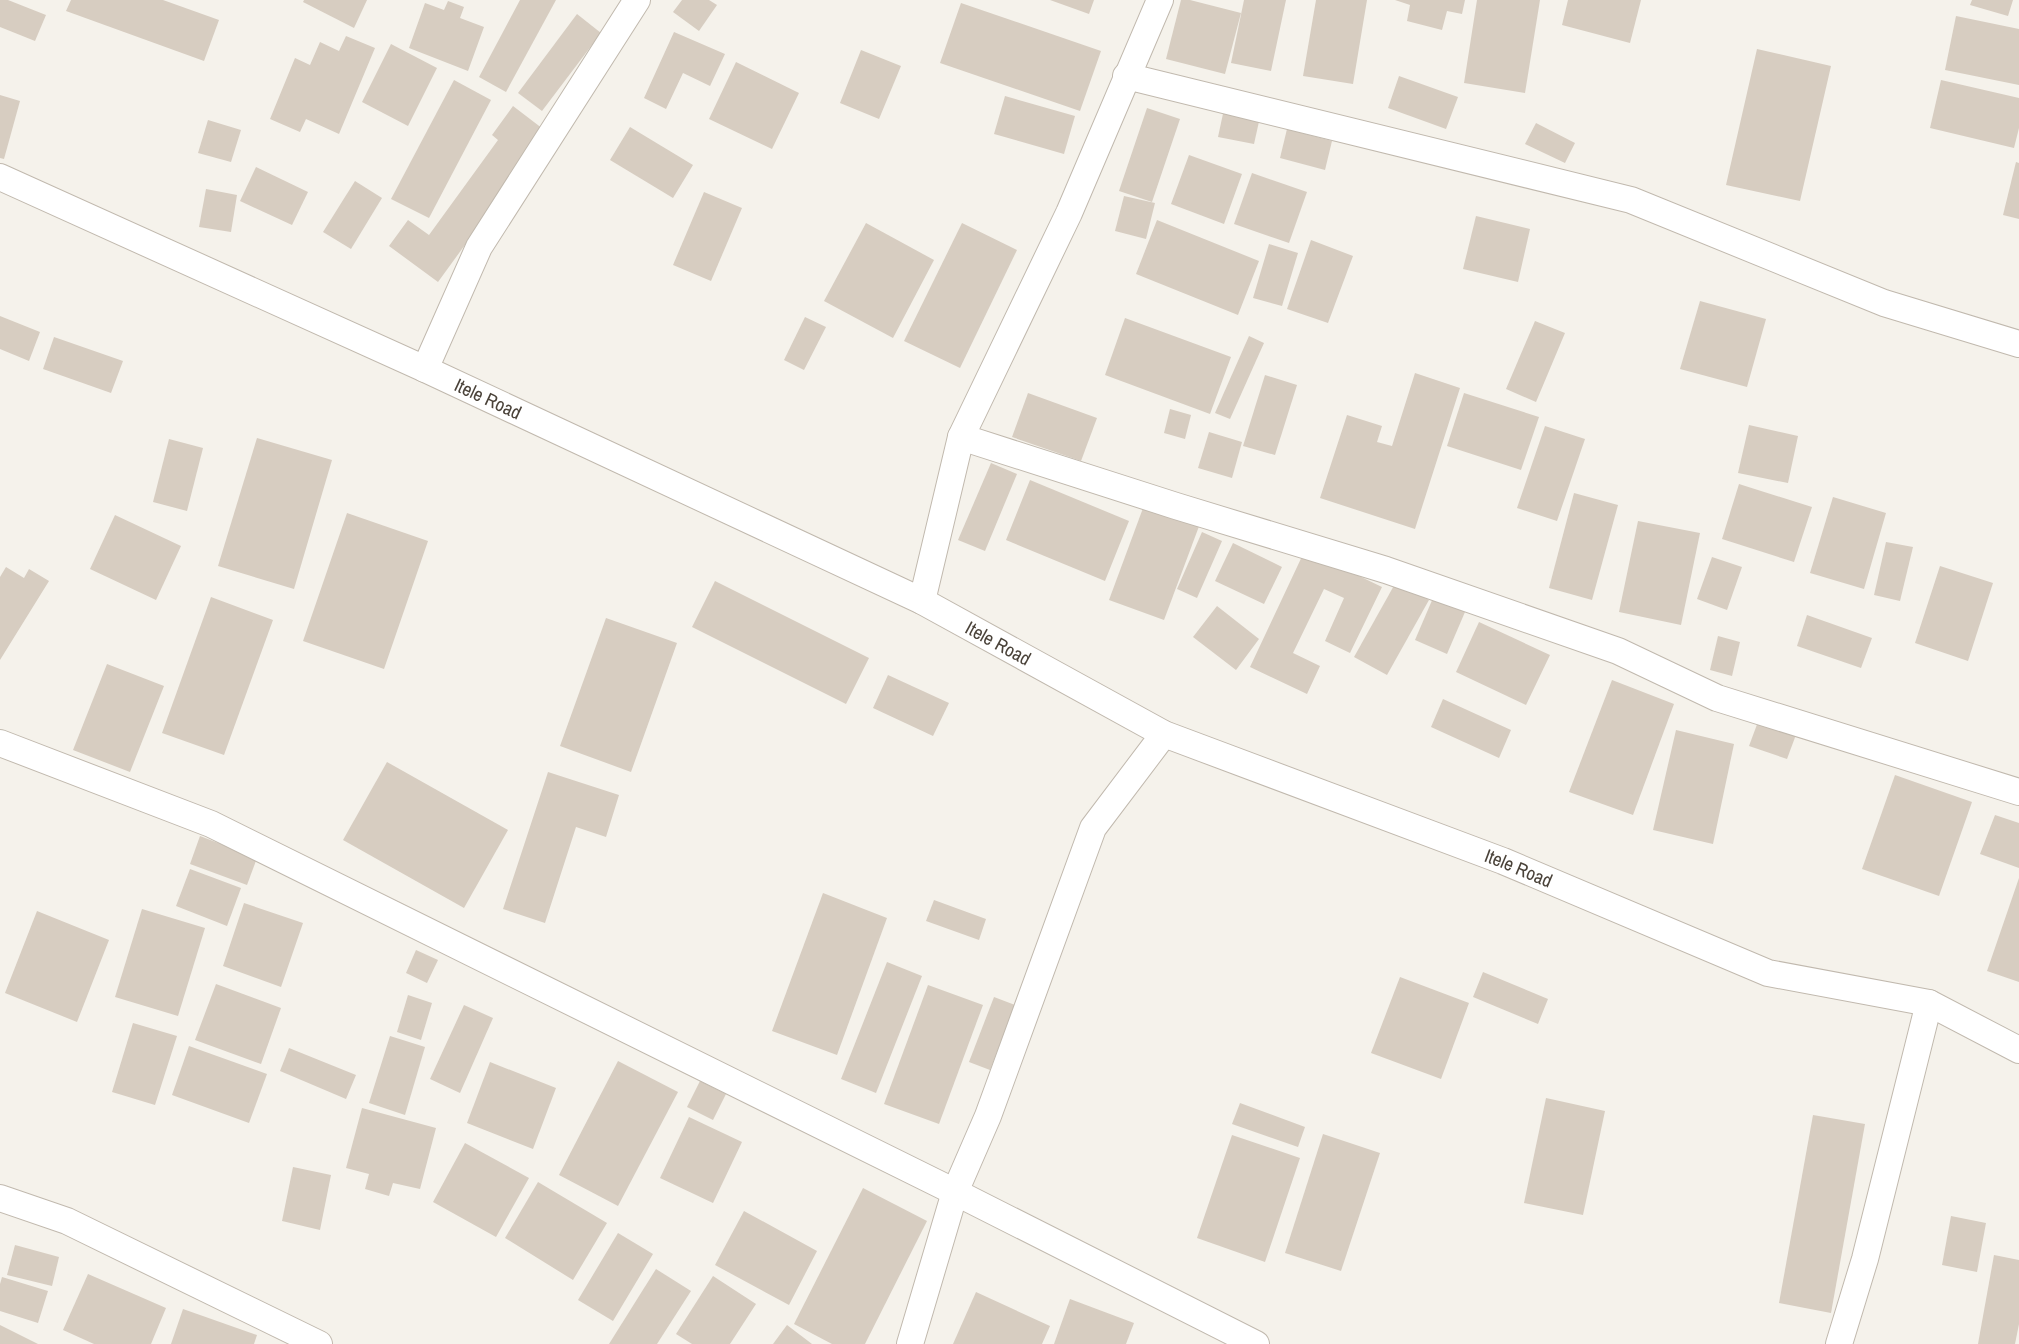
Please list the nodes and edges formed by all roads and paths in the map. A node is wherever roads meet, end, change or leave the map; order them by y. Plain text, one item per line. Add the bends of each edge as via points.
1 (637, 0) edge
2 (1160, 0) edge
3 (1126, 76) junction
4 (0, 177) edge
5 (2019, 344) edge
6 (425, 369) junction
7 (961, 437) junction
8 (922, 601) junction
9 (1164, 734) junction
10 (0, 743) edge
11 (2019, 792) edge
12 (1929, 1003) junction
13 (2019, 1050) edge
14 (955, 1192) junction
15 (0, 1198) edge
16 (319, 1344) edge
17 (910, 1344) edge
18 (1256, 1344) edge
19 (1839, 1344) edge

1 - 6 street via 479,247
2 - 3 street
3 - 5 street via 1631,200 1884,303
3 - 7 street via 1069,213
4 - 6 street, Itele Road
6 - 8 street, Itele Road
7 - 8 street
7 - 11 street via 1386,570 1618,651 1717,698
8 - 9 street, Itele Road
9 - 12 street, Itele Road via 1503,861 1768,973
9 - 14 street via 1093,828 988,1116
10 - 14 street via 211,824
12 - 13 street, Itele Road
12 - 19 street
14 - 17 street
14 - 18 street
15 - 16 street via 67,1221

